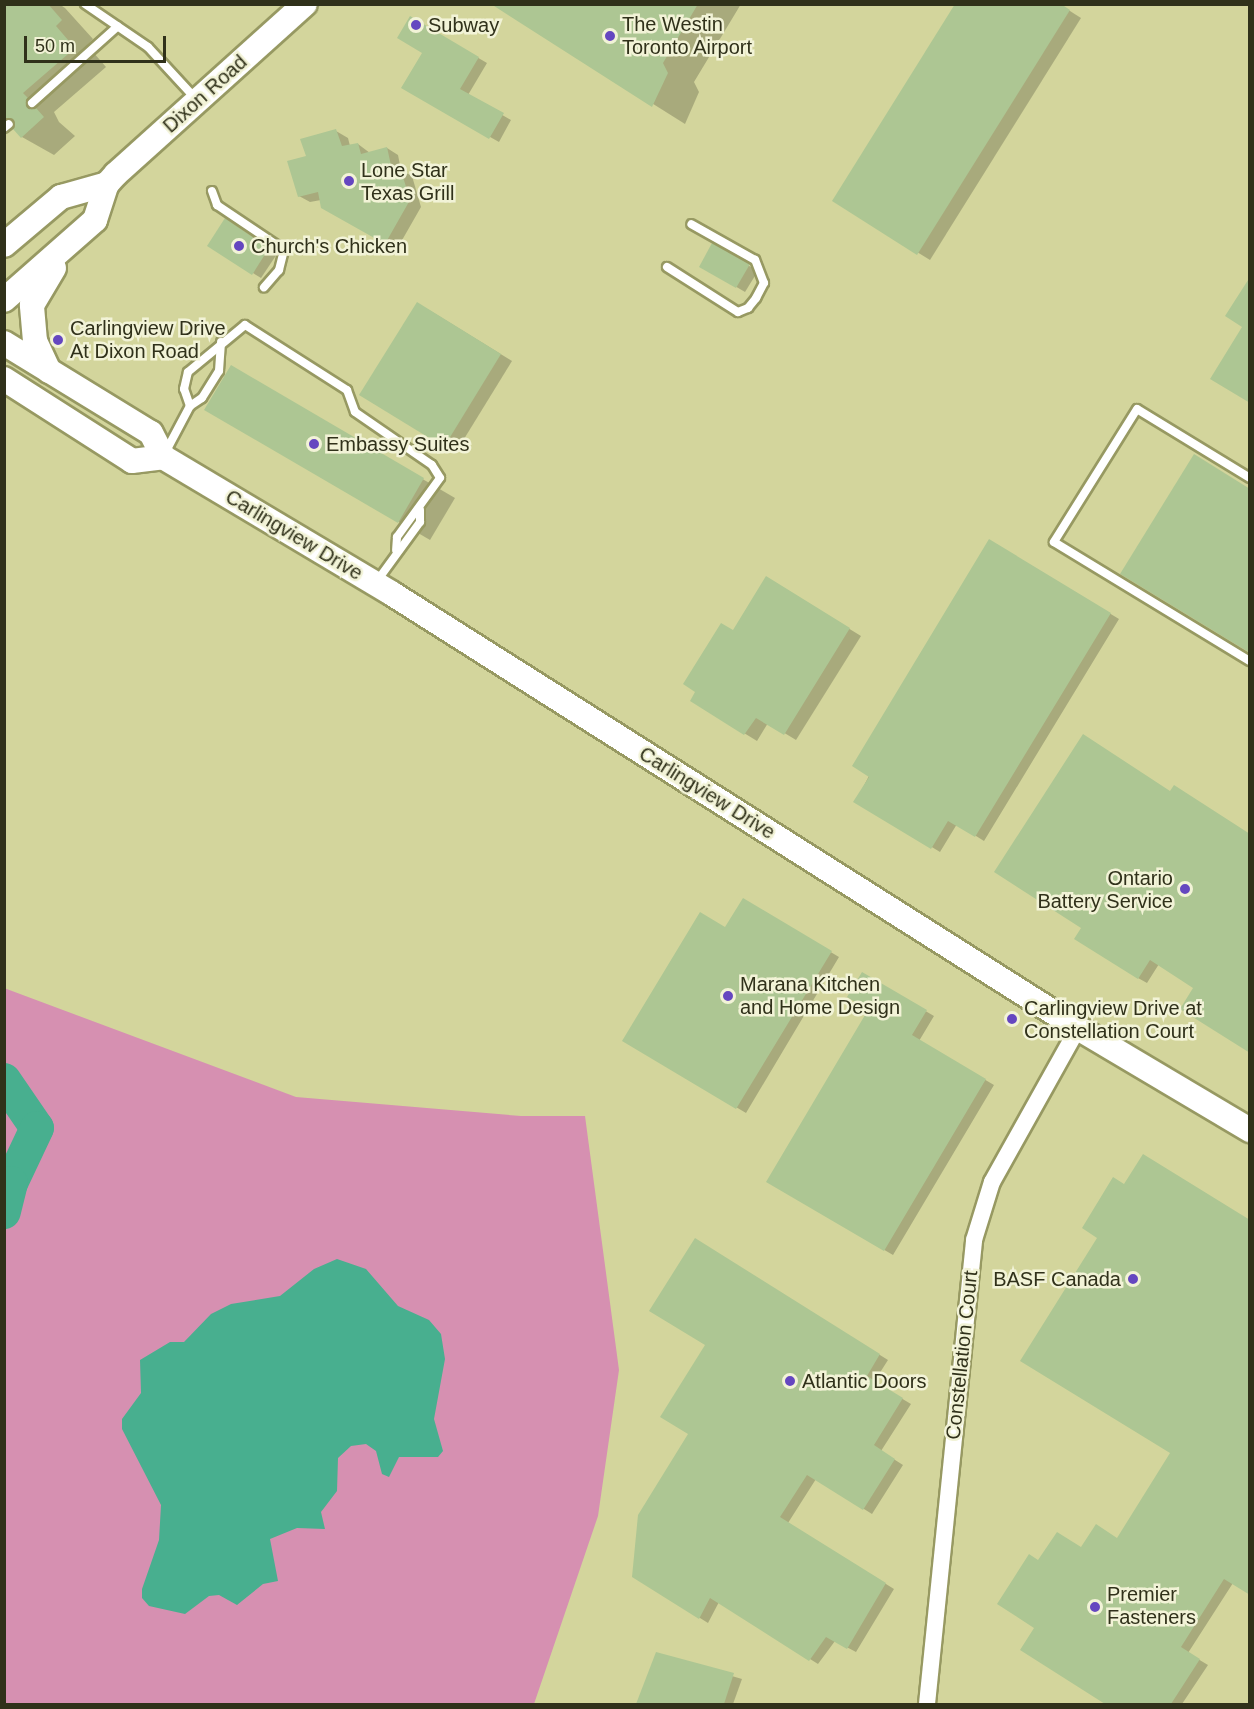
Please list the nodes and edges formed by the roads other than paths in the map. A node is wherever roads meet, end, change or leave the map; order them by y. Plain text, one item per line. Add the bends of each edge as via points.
1 (85, 4) edge
2 (305, 4) edge
3 (118, 26) junction
4 (197, 101) junction
5 (32, 103) dead end
6 (107, 184) junction
7 (212, 191) dead end
8 (691, 224) dead end
9 (4, 245) edge
10 (68, 246) junction
11 (667, 267) dead end
12 (264, 287) dead end
13 (4, 300) edge
14 (221, 342) junction
15 (4, 343) edge
16 (50, 371) junction
17 (4, 379) edge
18 (190, 406) junction
19 (163, 457) junction
20 (1250, 478) edge
21 (375, 583) junction
22 (1250, 661) edge
23 (1078, 1028) junction
24 (1250, 1130) edge
25 (927, 1704) edge

1 - 3 lane
2 - 4 main road, Dixon Road
3 - 4 lane via 148,47
3 - 5 lane
4 - 6 main road, Dixon Road
6 - 9 main road, Dixon Road via 61,197
6 - 10 main road, Dixon Road via 95,220
7 - 12 lane via 217,206 284,250 279,270
8 - 11 lane via 755,260 764,283 756,298 738,312
10 - 13 main road, Dixon Road
10 - 16 main road via 32,305 35,341
14 - 18 lane via 219,371 202,398
14 - 18 lane via 188,372 184,389
14 - 21 lane via 245,325 252,327 347,390 355,412 432,465 440,478 420,510 420,522
15 - 16 main road, Carlingview Drive
16 - 19 main road, Carlingview Drive via 151,433
17 - 19 main road via 132,461
18 - 19 lane
19 - 21 main road, Carlingview Drive
20 - 22 lane via 1137,409 1054,542
21 - 23 main road, Carlingview Drive
23 - 24 main road, Carlingview Drive
23 - 25 street, Constellation Court via 992,1182 974,1240

